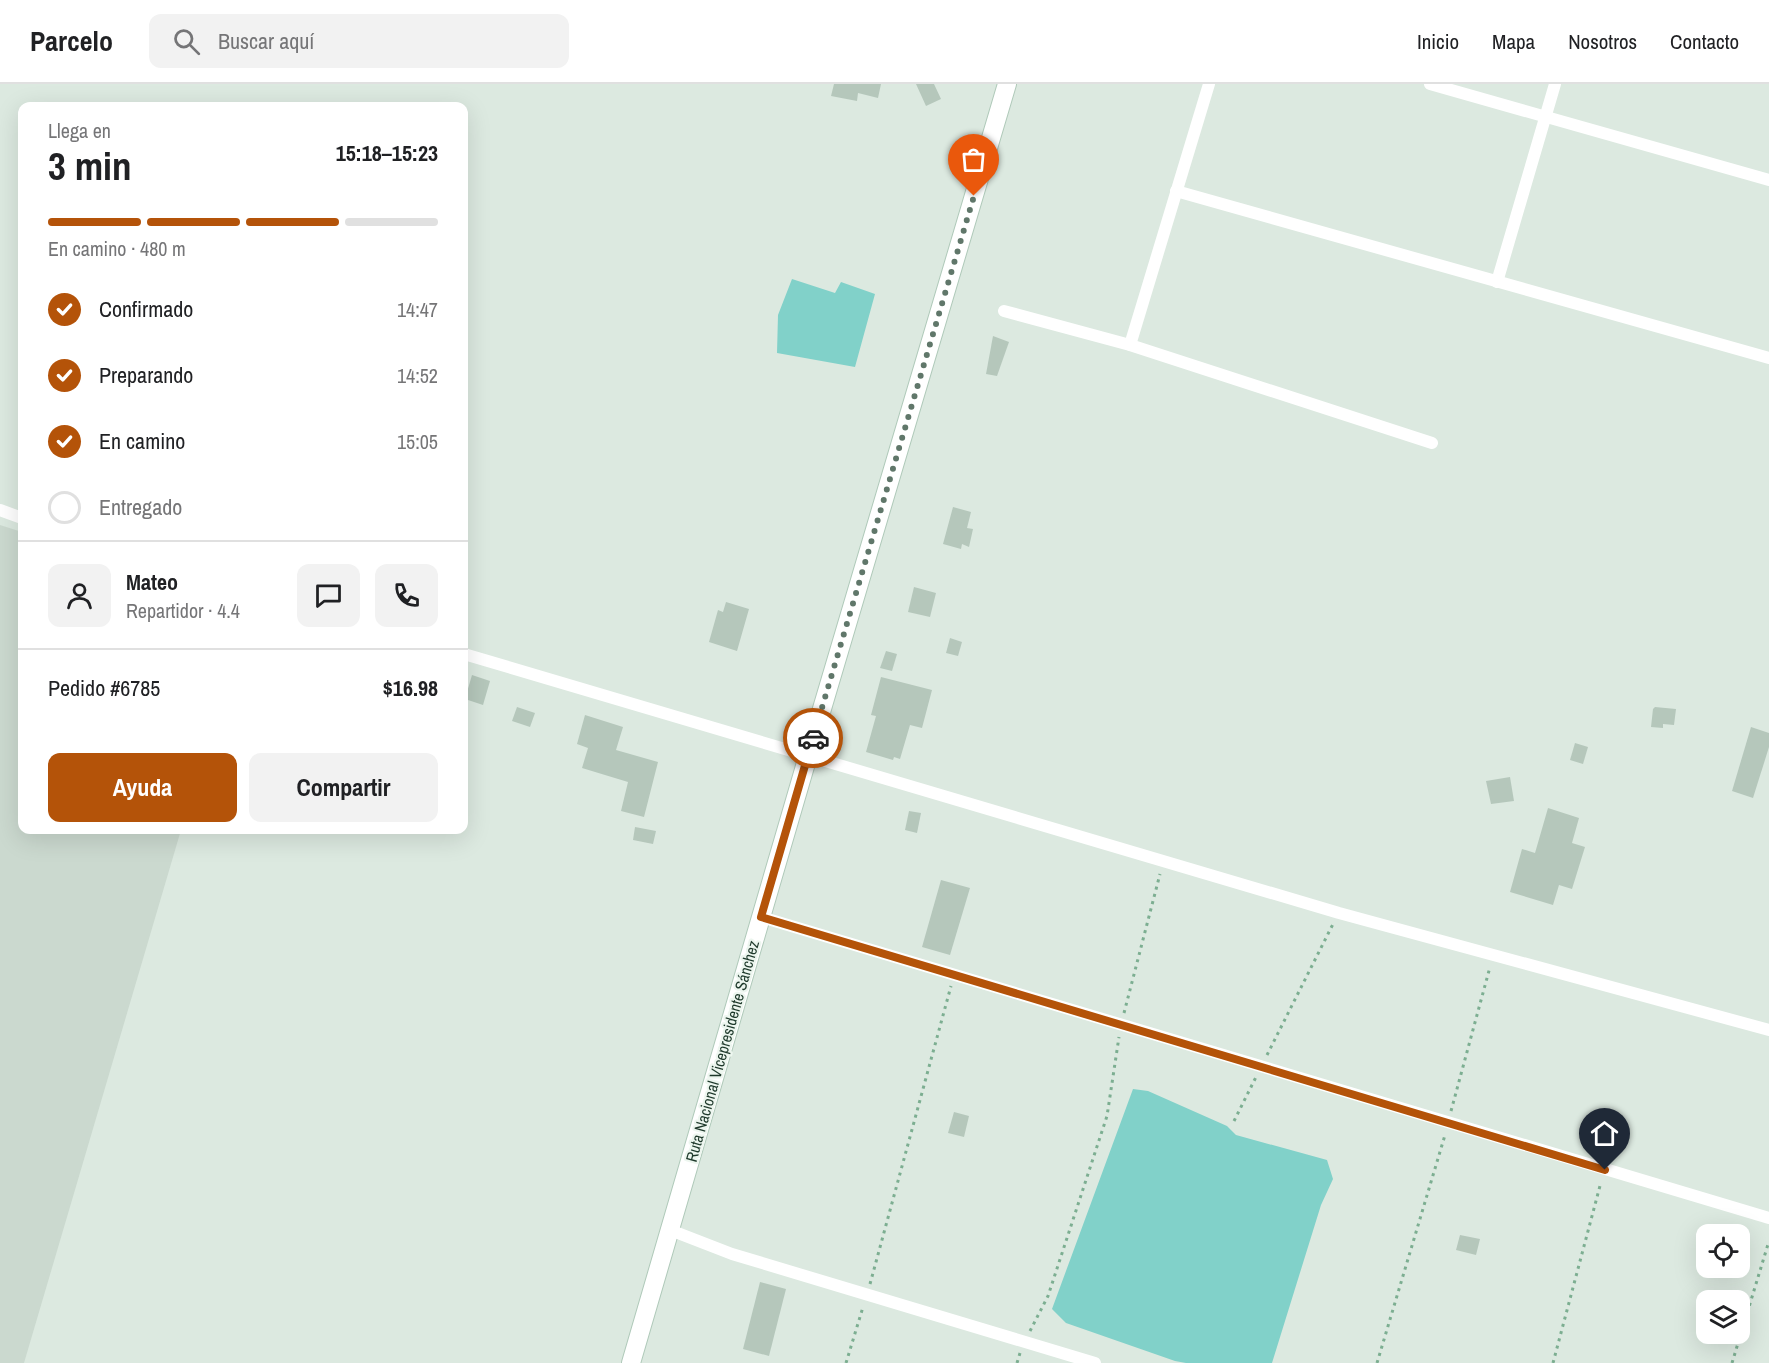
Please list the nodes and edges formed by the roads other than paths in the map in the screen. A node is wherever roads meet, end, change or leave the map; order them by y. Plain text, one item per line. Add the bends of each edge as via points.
1 (1007, 84) edge
2 (1209, 84) edge
3 (1430, 84) edge
4 (1555, 84) edge
5 (1545, 117) junction
6 (1769, 180) edge
7 (1176, 191) junction
8 (1497, 282) junction
9 (1004, 311) dead end
10 (1130, 345) junction
11 (1769, 358) edge
12 (1432, 443) dead end
13 (0, 510) edge
14 (18, 517) edge
15 (468, 655) edge
16 (808, 756) junction
17 (761, 917) junction
18 (1769, 1030) edge
19 (1769, 1218) edge
20 (670, 1230) junction
21 (632, 1363) edge
22 (1095, 1363) edge

1 - 16 street, Ruta Nacional Vicepresidente Sánchez
2 - 7 street
3 - 5 street
4 - 5 street
5 - 6 street
5 - 8 street
7 - 8 street
7 - 10 street
8 - 11 street
9 - 10 street
10 - 12 street
13 - 14 street
15 - 16 street
16 - 17 street, Ruta Nacional Vicepresidente Sánchez
16 - 18 street via 1339,912
17 - 19 street
17 - 20 street, Ruta Nacional Vicepresidente Sánchez
20 - 21 street, Ruta Nacional Vicepresidente Sánchez
20 - 22 street via 732,1254

